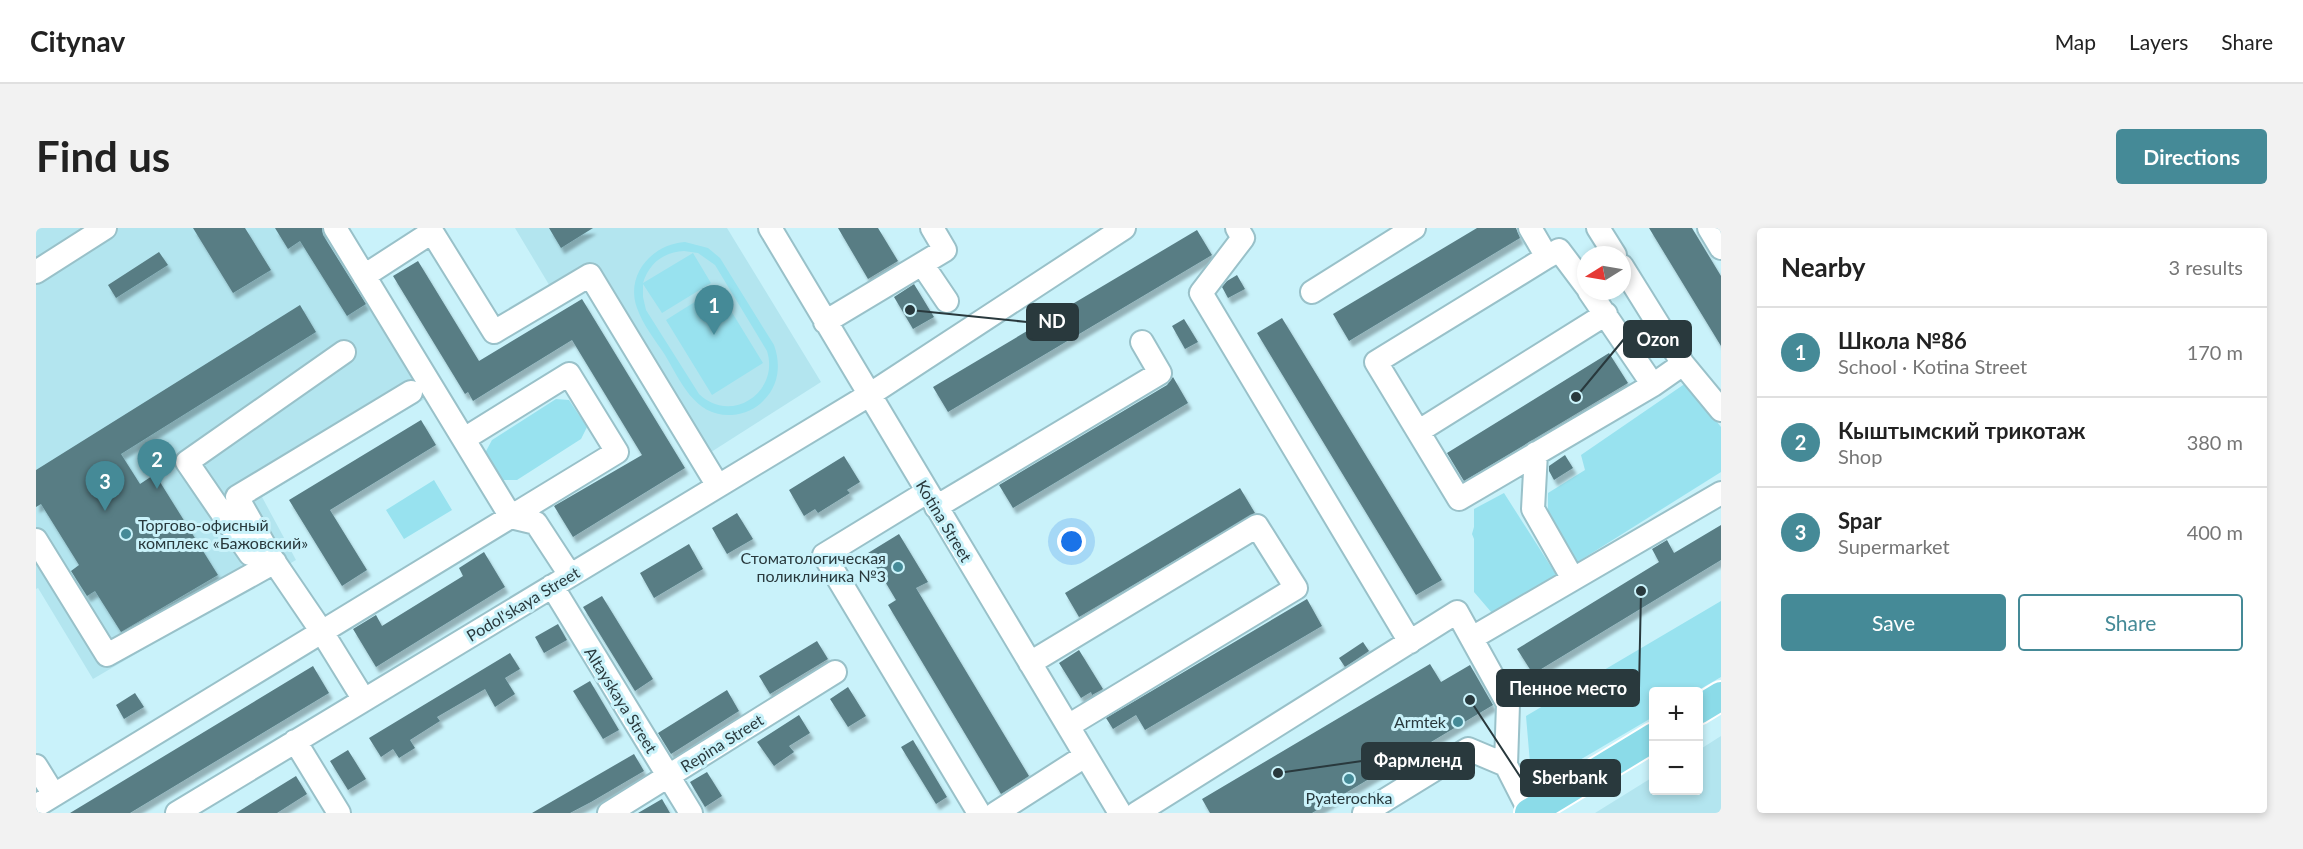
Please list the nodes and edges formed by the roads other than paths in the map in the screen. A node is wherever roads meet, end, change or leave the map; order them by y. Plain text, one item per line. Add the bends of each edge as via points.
1 (105, 228) edge
2 (335, 228) edge
3 (770, 228) edge
4 (932, 228) edge
5 (1124, 228) edge
6 (1237, 228) edge
7 (1414, 228) edge
8 (1530, 228) edge
9 (1598, 228) edge
10 (1709, 228) edge
11 (1609, 246) edge
12 (1721, 248) edge
13 (1547, 257) junction
14 (922, 264) junction
15 (36, 272) edge
16 (1577, 274) edge
17 (364, 276) junction
18 (1631, 280) edge
19 (1312, 292) dead end
20 (1596, 300) edge
21 (947, 302) dead end
22 (1606, 314) junction
23 (825, 322) junction
24 (1142, 342) dead end
25 (344, 352) dead end
26 (1683, 364) junction
27 (1653, 385) junction
28 (411, 392) dead end
29 (868, 395) junction
30 (1721, 410) edge
31 (1419, 431) junction
32 (464, 439) junction
33 (1536, 453) junction
34 (718, 486) junction
35 (1721, 493) edge
36 (931, 500) junction
37 (511, 517) junction
38 (36, 540) edge
39 (273, 560) junction
40 (1573, 579) junction
41 (561, 581) junction
42 (322, 632) junction
43 (1472, 638) junction
44 (1410, 642) junction
45 (1030, 663) junction
46 (835, 672) dead end
47 (1721, 696) edge
48 (364, 700) junction
49 (1703, 707) edge
50 (1068, 726) junction
51 (1649, 740) edge
52 (295, 741) junction
53 (1085, 756) junction
54 (1506, 765) junction
55 (36, 766) edge
56 (669, 777) junction
57 (45, 801) edge
58 (1543, 809) edge
59 (177, 813) edge
60 (339, 813) edge
61 (609, 813) edge
62 (691, 813) edge
63 (979, 813) edge
64 (996, 813) edge
65 (1120, 813) edge
66 (1137, 813) edge
67 (1364, 813) edge

1 - 15 street
2 - 17 street
3 - 23 street, Kotina Street
4 - 14 street via 945,250
5 - 29 street, Podol'skaya Street
6 - 44 street via 1243,238 1201,293
7 - 19 street
8 - 13 street
9 - 11 street
10 - 12 street
13 - 16 street via 1559,250
13 - 31 street via 1376,362
14 - 21 street
14 - 23 street
17 - 32 street
17 - 34 street via 432,232 494,332 590,275
18 - 26 street
20 - 22 street
22 - 27 street
22 - 31 street
23 - 29 street, Kotina Street
24 - 36 street via 1160,373
25 - 39 street via 187,462 250,554
26 - 27 street
26 - 30 street
27 - 33 street
28 - 39 street via 237,497
29 - 34 street, Podol'skaya Street
29 - 36 street, Kotina Street
31 - 33 street via 1459,499
32 - 37 street
32 - 37 street via 569,374 617,452
33 - 40 street via 1533,509
34 - 41 street, Podol'skaya Street
35 - 40 street
36 - 45 street, Kotina Street
36 - 63 street via 824,555
37 - 41 street, Altayskaya Street via 536,523
37 - 42 street
38 - 39 street via 107,655
39 - 42 street
40 - 43 street
41 - 48 street, Podol'skaya Street
41 - 56 street, Altayskaya Street
42 - 48 street
42 - 57 street
43 - 44 street via 1457,612
43 - 54 street via 1508,704
44 - 66 street
45 - 50 street, Kotina Street
45 - 50 street via 1257,526 1296,588
46 - 56 street, Repina Street
47 - 49 main road
48 - 52 street, Podol'skaya Street
50 - 53 street, Kotina Street
51 - 58 main road
52 - 59 street, Podol'skaya Street
52 - 60 street
53 - 64 street
53 - 65 street, Kotina Street
54 - 58 street
54 - 67 street via 1468,749
55 - 57 street
56 - 61 street, Repina Street
56 - 62 street, Altayskaya Street

